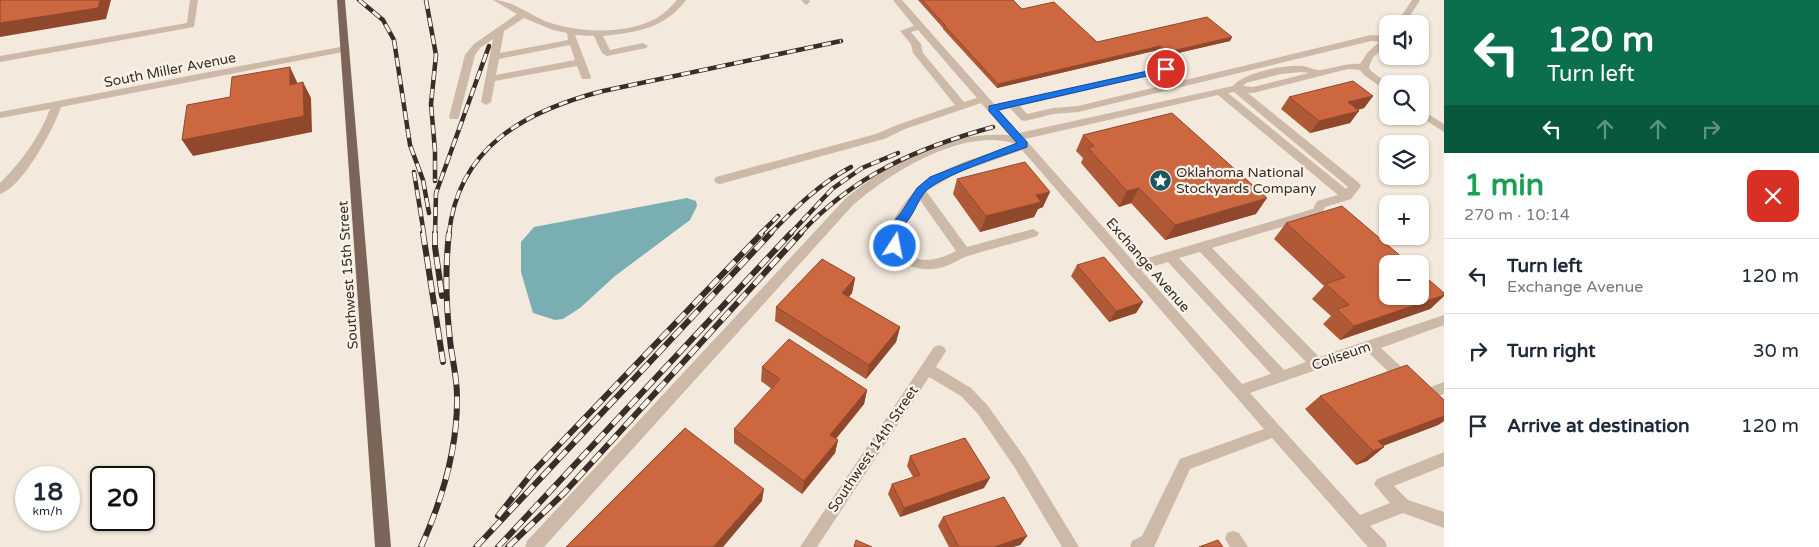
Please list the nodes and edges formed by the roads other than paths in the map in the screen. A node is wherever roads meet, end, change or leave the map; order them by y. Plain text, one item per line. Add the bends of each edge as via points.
1 (194, 0) edge
2 (341, 0) edge
3 (498, 0) edge
4 (682, 0) edge
5 (897, 0) edge
6 (1416, 0) edge
7 (523, 14) junction
8 (1406, 15) edge
9 (920, 26) junction
10 (500, 29) junction
11 (598, 35) junction
12 (571, 37) junction
13 (1379, 39) edge
14 (643, 46) dead end
15 (345, 49) junction
16 (1379, 49) edge
17 (495, 58) junction
18 (0, 59) edge
19 (580, 62) junction
20 (1364, 67) junction
21 (1166, 69) dead end
22 (586, 77) dead end
23 (491, 79) junction
24 (1379, 82) edge
25 (1236, 88) junction
26 (1221, 92) junction
27 (486, 102) dead end
28 (988, 104) junction
29 (1012, 104) junction
30 (56, 106) junction
31 (962, 106) junction
32 (0, 115) edge
33 (454, 117) dead end
34 (1429, 118) edge
35 (1444, 129) edge
36 (1020, 140) junction
37 (720, 180) dead end
38 (0, 190) edge
39 (920, 190) junction
40 (1347, 196) junction
41 (1033, 233) dead end
42 (1202, 246) junction
43 (964, 252) junction
44 (1170, 256) junction
45 (1131, 268) junction
46 (1444, 320) edge
47 (1370, 346) junction
48 (939, 351) dead end
49 (1316, 364) junction
50 (927, 370) junction
51 (1281, 376) junction
52 (1444, 388) edge
53 (1239, 391) junction
54 (1275, 431) junction
55 (1444, 459) edge
56 (1403, 506) junction
57 (1444, 520) edge
58 (1358, 524) junction
59 (384, 547) edge
60 (533, 547) edge
61 (808, 547) edge
62 (1071, 547) edge
63 (1138, 547) edge
64 (1379, 547) edge

1 - 18 street via 191,25
2 - 15 main road, Southwest 15th Street
3 - 7 street
4 - 11 street via 662,19
5 - 9 street, Exchange Avenue
6 - 8 street
7 - 10 street
7 - 12 street
9 - 28 street, Exchange Avenue
9 - 31 street via 905,31 916,44 918,53
10 - 17 street
10 - 33 street via 470,55
11 - 12 street
11 - 14 street via 606,53
12 - 17 street
12 - 19 street
13 - 29 street via 1371,38 1078,109 1025,118
15 - 30 street, South Miller Avenue
15 - 59 main road, Southwest 15th Street
16 - 20 street via 1368,58
17 - 23 street
19 - 22 street
19 - 23 street
20 - 24 street
20 - 25 street via 1348,66 1318,74 1300,67 1242,81
21 - 29 street
23 - 27 street
25 - 26 street
25 - 40 street via 1355,186
26 - 36 street
26 - 40 street
28 - 29 street
28 - 31 street
28 - 36 street, Exchange Avenue
30 - 32 street, South Miller Avenue
30 - 38 street via 39,147
31 - 37 street via 880,137
34 - 35 street
36 - 39 street via 933,179
36 - 45 street, Exchange Avenue
36 - 60 street via 976,138 942,147 919,156 855,196
39 - 43 street
39 - 43 street via 895,228 892,236 895,246 910,262 919,265 946,262
40 - 42 street via 1322,204 1317,212
41 - 43 street
42 - 44 street
42 - 49 street
44 - 45 street
44 - 51 street
45 - 53 street, Exchange Avenue
46 - 47 street, Coliseum
47 - 49 street, Coliseum
47 - 52 street via 1422,396
48 - 50 street, Southwest 14th Street
49 - 51 street, Coliseum
50 - 61 street, Southwest 14th Street
50 - 62 street via 966,392 983,410
51 - 53 street, Coliseum
53 - 54 street, Exchange Avenue
54 - 58 street, Exchange Avenue
54 - 63 street via 1185,464 1148,542
55 - 56 street via 1382,484
56 - 57 street
56 - 58 street
58 - 64 street, Exchange Avenue

